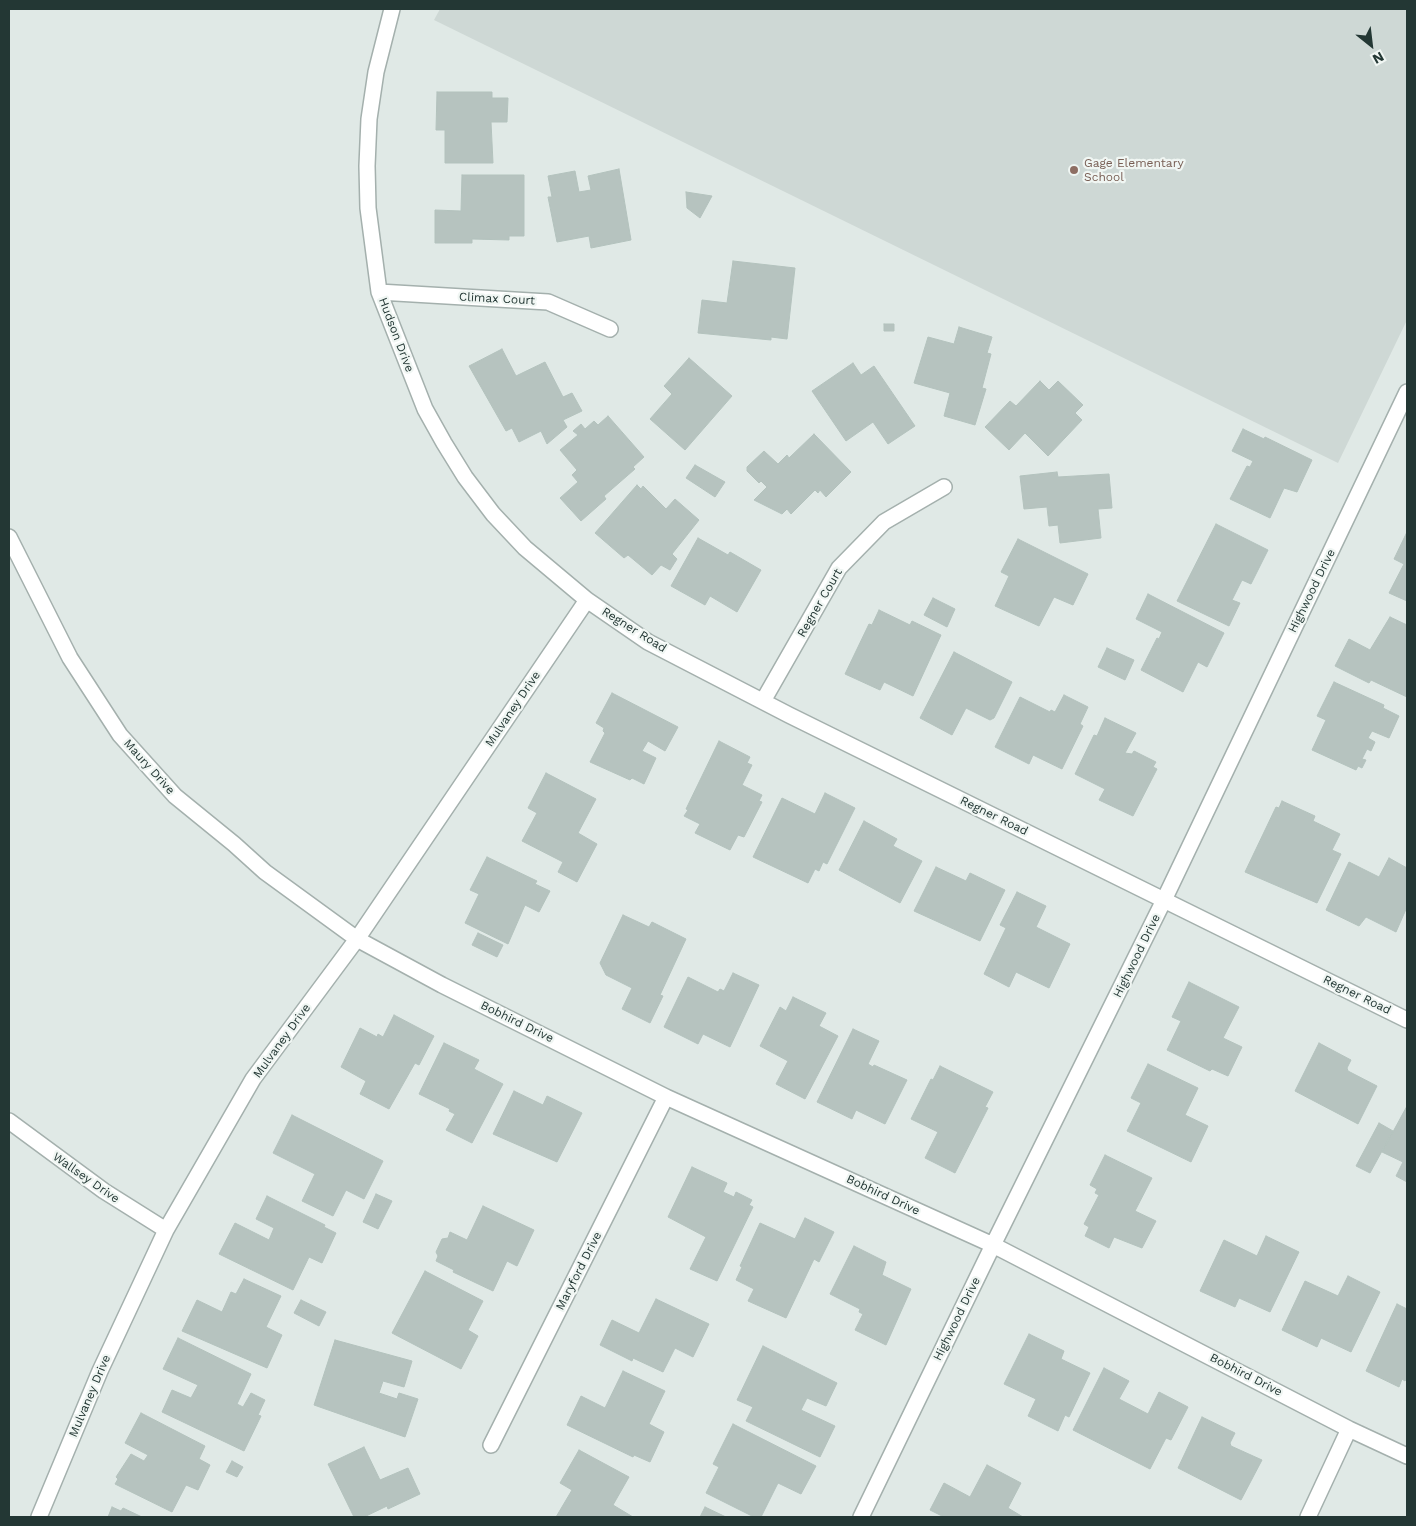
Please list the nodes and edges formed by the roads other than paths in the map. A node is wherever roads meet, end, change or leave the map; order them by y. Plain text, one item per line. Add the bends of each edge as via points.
1 (392, 9) edge
2 (379, 292) junction
3 (610, 329) dead end
4 (1407, 392) edge
5 (944, 487) dead end
6 (9, 537) edge
7 (587, 600) junction
8 (763, 702) junction
9 (1164, 900) junction
10 (357, 939) junction
11 (1407, 1020) edge
12 (666, 1096) junction
13 (9, 1121) edge
14 (166, 1230) junction
15 (993, 1245) junction
16 (1349, 1428) junction
17 (491, 1445) dead end
18 (1407, 1456) edge
19 (39, 1517) edge
20 (861, 1517) edge
21 (1308, 1517) edge

1 - 2 street, Hudson Drive via 376,72 369,119 368,208
2 - 3 street, Climax Court via 548,302
2 - 7 street, Hudson Drive via 425,409 465,477 525,548
4 - 9 street, Highwood Drive
5 - 8 street, Regner Court via 884,522 839,568
6 - 10 street, Maury Drive via 70,658 120,735 176,796 265,872
7 - 8 street, Regner Road via 648,642
7 - 10 street, Mulvaney Drive
8 - 9 street, Regner Road
9 - 11 street, Regner Road
9 - 15 street, Highwood Drive
10 - 12 street, Bobhird Drive via 442,985
10 - 14 street, Mulvaney Drive via 253,1079
12 - 15 street, Bobhird Drive
12 - 17 street, Maryford Drive
13 - 14 street, Wallsey Drive via 104,1191
14 - 19 street, Mulvaney Drive via 100,1371
15 - 16 street, Bobhird Drive
15 - 20 street, Highwood Drive
16 - 18 street, Bobhird Drive
16 - 21 street

